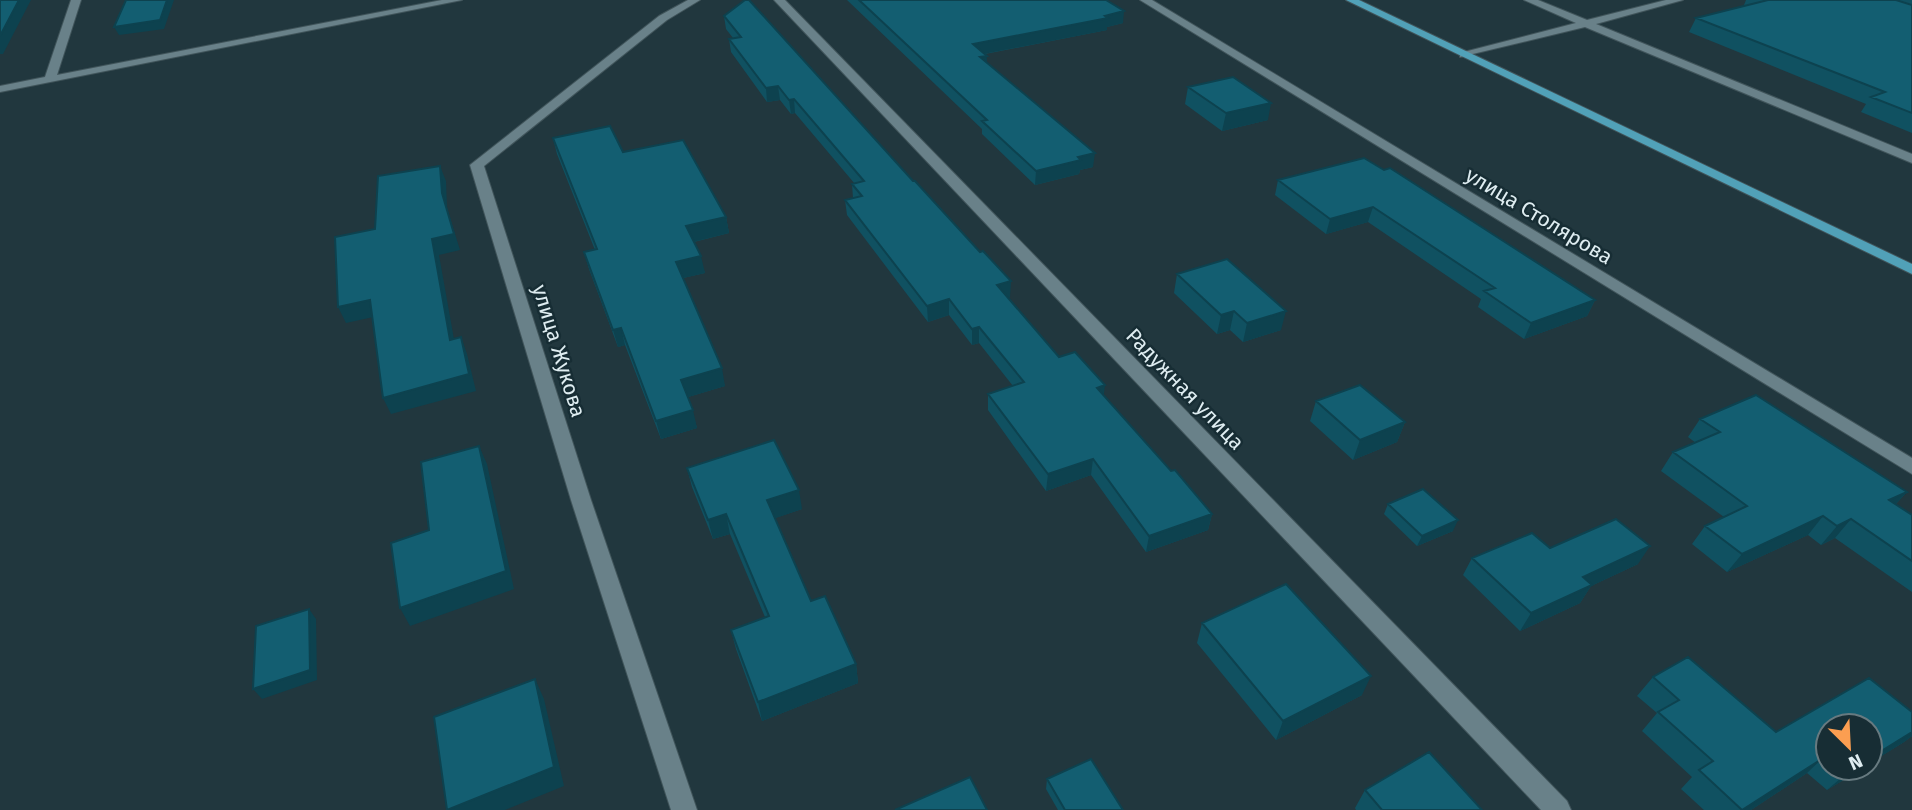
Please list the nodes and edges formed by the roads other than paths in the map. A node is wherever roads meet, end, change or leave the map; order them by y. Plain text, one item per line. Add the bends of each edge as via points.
1 (76, 0) edge
2 (457, 0) edge
3 (695, 0) edge
4 (779, 0) edge
5 (1144, 0) edge
6 (1351, 0) edge
7 (1529, 0) edge
8 (1678, 0) edge
9 (420, 3) edge
10 (1584, 23) junction
11 (1464, 55) junction
12 (50, 78) junction
13 (0, 89) edge
14 (1912, 159) edge
15 (1912, 270) edge
16 (1912, 467) edge
17 (684, 810) edge
18 (1558, 810) edge

1 - 12 street
2 - 9 street
3 - 17 street, улица Жукова via 663,18 477,165
4 - 18 street, Радужная улица
5 - 16 street, улица Столярова
6 - 11 main road
7 - 10 street
8 - 10 street
9 - 12 street
10 - 11 street
10 - 14 street
11 - 15 main road
12 - 13 street

